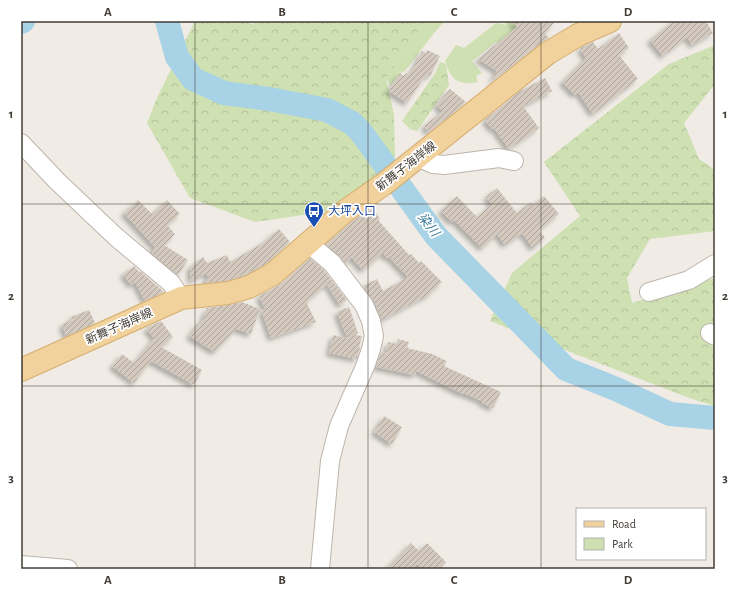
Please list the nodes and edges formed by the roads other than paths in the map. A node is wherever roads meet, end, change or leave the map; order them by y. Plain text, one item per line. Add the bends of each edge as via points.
1 (598, 23) edge
2 (21, 143) edge
3 (514, 161) dead end
4 (412, 162) junction
5 (308, 243) junction
6 (715, 264) edge
7 (649, 292) dead end
8 (181, 298) junction
9 (21, 370) edge
10 (21, 565) edge
11 (68, 569) edge
12 (320, 569) edge

1 - 4 main road, 新舞子海岸線 via 548,53
2 - 8 street via 116,237 171,283
3 - 4 street via 499,158 444,165
4 - 5 main road, 新舞子海岸線 via 344,212
5 - 8 main road, 新舞子海岸線 via 273,274 249,287 228,293
5 - 12 street via 332,263 364,305 374,336 368,359 339,426 330,461
6 - 7 street via 689,280
8 - 9 main road, 新舞子海岸線
10 - 11 street

